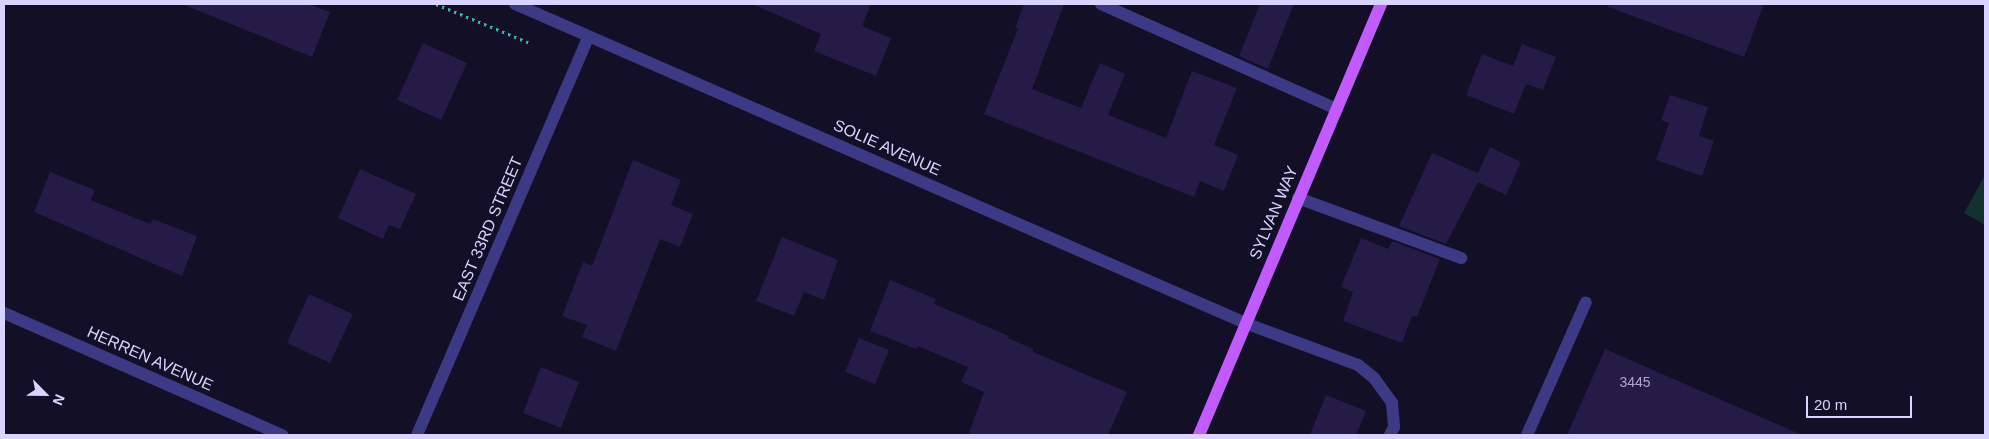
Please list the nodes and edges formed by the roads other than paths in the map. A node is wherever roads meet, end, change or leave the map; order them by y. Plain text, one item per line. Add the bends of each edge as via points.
1 (515, 4) edge
2 (1101, 4) edge
3 (1381, 4) edge
4 (589, 36) junction
5 (1336, 108) junction
6 (1298, 198) junction
7 (1461, 258) dead end
8 (1586, 302) dead end
9 (4, 313) edge
10 (1245, 323) junction
11 (282, 435) edge
12 (416, 435) edge
13 (1199, 435) edge
14 (1390, 435) edge
15 (1528, 435) edge

1 - 4 street, SOLIE AVENUE
2 - 5 street
3 - 5 main road, SYLVAN WAY
4 - 10 street, SOLIE AVENUE
4 - 12 street, EAST 33RD STREET
5 - 6 main road, SYLVAN WAY
6 - 7 street
6 - 10 main road, SYLVAN WAY
8 - 15 street
9 - 11 street, HERREN AVENUE
10 - 13 main road, SYLVAN WAY
10 - 14 street, SOLIE AVENUE via 1358,365 1374,378 1392,403 1394,426

